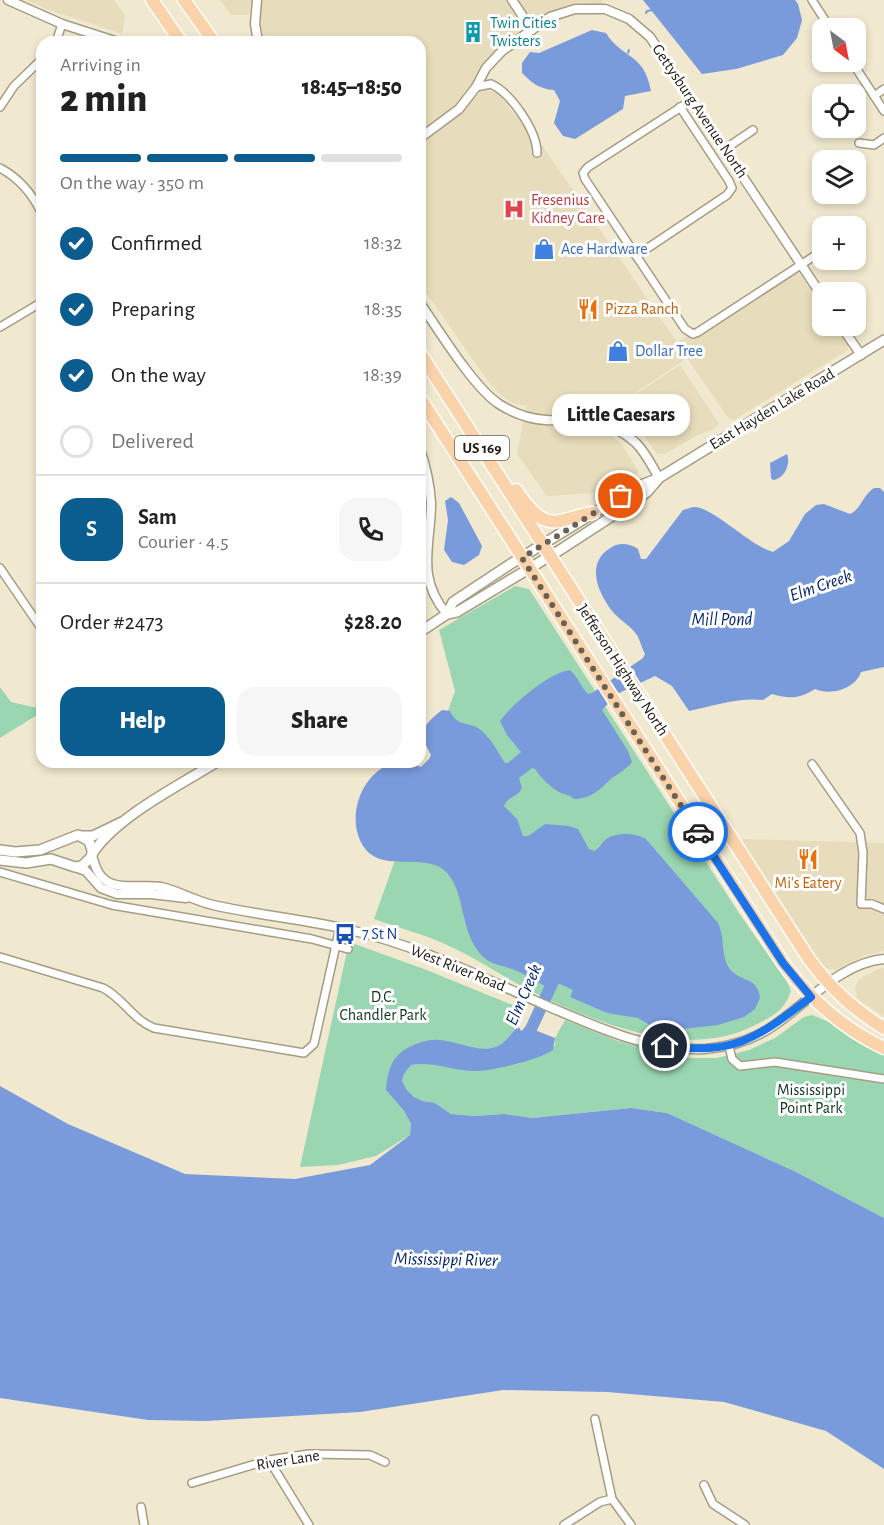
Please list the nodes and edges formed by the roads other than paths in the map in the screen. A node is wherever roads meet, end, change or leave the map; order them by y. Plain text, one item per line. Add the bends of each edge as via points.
1 (8, 0) edge
2 (152, 0) edge
3 (184, 0) edge
4 (257, 0) edge
5 (512, 0) edge
6 (812, 0) edge
7 (824, 18) edge
8 (62, 24) junction
9 (532, 30) junction
10 (58, 36) edge
11 (99, 36) edge
12 (177, 36) edge
13 (210, 36) edge
14 (257, 36) edge
15 (36, 65) edge
16 (858, 72) edge
17 (476, 87) junction
18 (884, 89) edge
19 (874, 96) junction
20 (692, 100) junction
21 (0, 107) edge
22 (680, 107) junction
23 (884, 111) edge
24 (753, 130) dead end
25 (426, 134) edge
26 (884, 138) edge
27 (859, 143) dead end
28 (725, 149) junction
29 (537, 153) dead end
30 (0, 168) edge
31 (36, 202) edge
32 (636, 256) junction
33 (812, 258) edge
34 (802, 264) junction
35 (813, 282) edge
36 (36, 306) edge
37 (426, 311) edge
38 (0, 327) edge
39 (848, 336) edge
40 (884, 340) edge
41 (861, 355) junction
42 (426, 362) edge
43 (426, 406) edge
44 (478, 441) junction
45 (426, 474) edge
46 (659, 477) junction
47 (593, 513) junction
48 (426, 551) edge
49 (426, 551) edge
50 (536, 557) junction
51 (0, 568) edge
52 (447, 614) junction
53 (36, 621) edge
54 (426, 628) edge
55 (812, 764) dead end
56 (204, 768) edge
57 (124, 821) junction
58 (82, 836) junction
59 (66, 840) junction
60 (0, 850) edge
61 (92, 855) junction
62 (0, 860) edge
63 (65, 862) junction
64 (75, 867) junction
65 (0, 872) edge
66 (193, 899) junction
67 (884, 909) edge
68 (340, 927) junction
69 (334, 944) junction
70 (348, 949) dead end
71 (0, 957) edge
72 (884, 959) edge
73 (829, 984) junction
74 (811, 997) junction
75 (884, 1028) edge
76 (729, 1046) junction
77 (884, 1048) edge
78 (884, 1079) edge
79 (595, 1419) dead end
80 (268, 1460) junction
81 (385, 1462) dead end
82 (192, 1483) dead end
83 (704, 1485) dead end
84 (612, 1499) junction
85 (141, 1507) dead end
86 (144, 1525) edge
87 (309, 1525) edge
88 (564, 1525) edge
89 (631, 1525) edge
90 (746, 1525) edge

1 - 8 street
2 - 12 highway
3 - 13 highway
4 - 14 street
5 - 9 street
6 - 7 street
8 - 10 street
8 - 11 street
9 - 17 street, Gettysburg Avenue North via 502,51 486,68
9 - 20 street, Gettysburg Avenue North via 550,17 575,9 618,13 650,37
15 - 21 street
16 - 19 street
17 - 25 street, Gettysburg Avenue North via 459,109
17 - 29 street via 491,84 506,93 532,132
18 - 19 street
19 - 23 street
20 - 22 street
20 - 28 street, Gettysburg Avenue North
22 - 32 street via 732,188
22 - 32 street via 584,173
24 - 28 street
26 - 27 street via 874,145
28 - 34 street, Gettysburg Avenue North
30 - 31 street via 24,186
32 - 34 street via 689,332 698,332
33 - 34 street
34 - 35 street, Gettysburg Avenue North
36 - 38 street
37 - 46 street via 477,383 497,403 528,417 584,419 616,429 641,449
39 - 41 street
40 - 41 main road, East Hayden Lake Road
41 - 46 main road, East Hayden Lake Road
42 - 44 highway, Jefferson Highway North / US 169
43 - 50 highway, Jefferson Highway North / US 169
44 - 47 highway via 547,522
44 - 50 highway, Jefferson Highway North / US 169
45 - 48 street via 430,490
46 - 47 main road, East Hayden Lake Road
46 - 50 main road, East Hayden Lake Road via 639,498
47 - 50 main road, East Hayden Lake Road
49 - 52 street via 435,597
50 - 52 main road, East Hayden Lake Road via 453,602
50 - 73 highway, Jefferson Highway North / US 169 via 623,670 794,937
50 - 74 highway, Jefferson Highway North / US 169 via 602,683 779,958
51 - 53 street
52 - 54 main road, East Hayden Lake Road
55 - 67 street via 860,833 861,904
56 - 57 main road
57 - 58 main road via 93,836
57 - 61 main road
58 - 59 main road
58 - 61 main road via 89,841
59 - 60 main road via 40,850
59 - 63 main road via 61,851
61 - 64 main road via 86,863
61 - 66 street, West River Road via 99,874 114,885 164,888
62 - 63 main road
63 - 64 main road
64 - 66 street, West River Road via 86,871 97,885 111,893
65 - 69 street via 112,905
66 - 68 street, West River Road
68 - 69 street
68 - 76 street, West River Road via 421,952 620,1035 665,1046
69 - 70 street
69 - 71 street via 314,1044 304,1053 154,1028 138,1020 103,988
72 - 73 street, West River Road via 862,964
73 - 74 street, West River Road
73 - 75 highway, US 169
74 - 76 street, West River Road via 772,1027
74 - 77 highway, Jefferson Highway North / US 169 via 856,1033
76 - 78 street via 732,1059 740,1066 775,1062
79 - 84 street
80 - 81 street, River Lane via 309,1454 370,1455
80 - 82 street, River Lane
80 - 87 street
83 - 90 street via 713,1503
84 - 88 street via 600,1502
84 - 89 street
85 - 86 street

